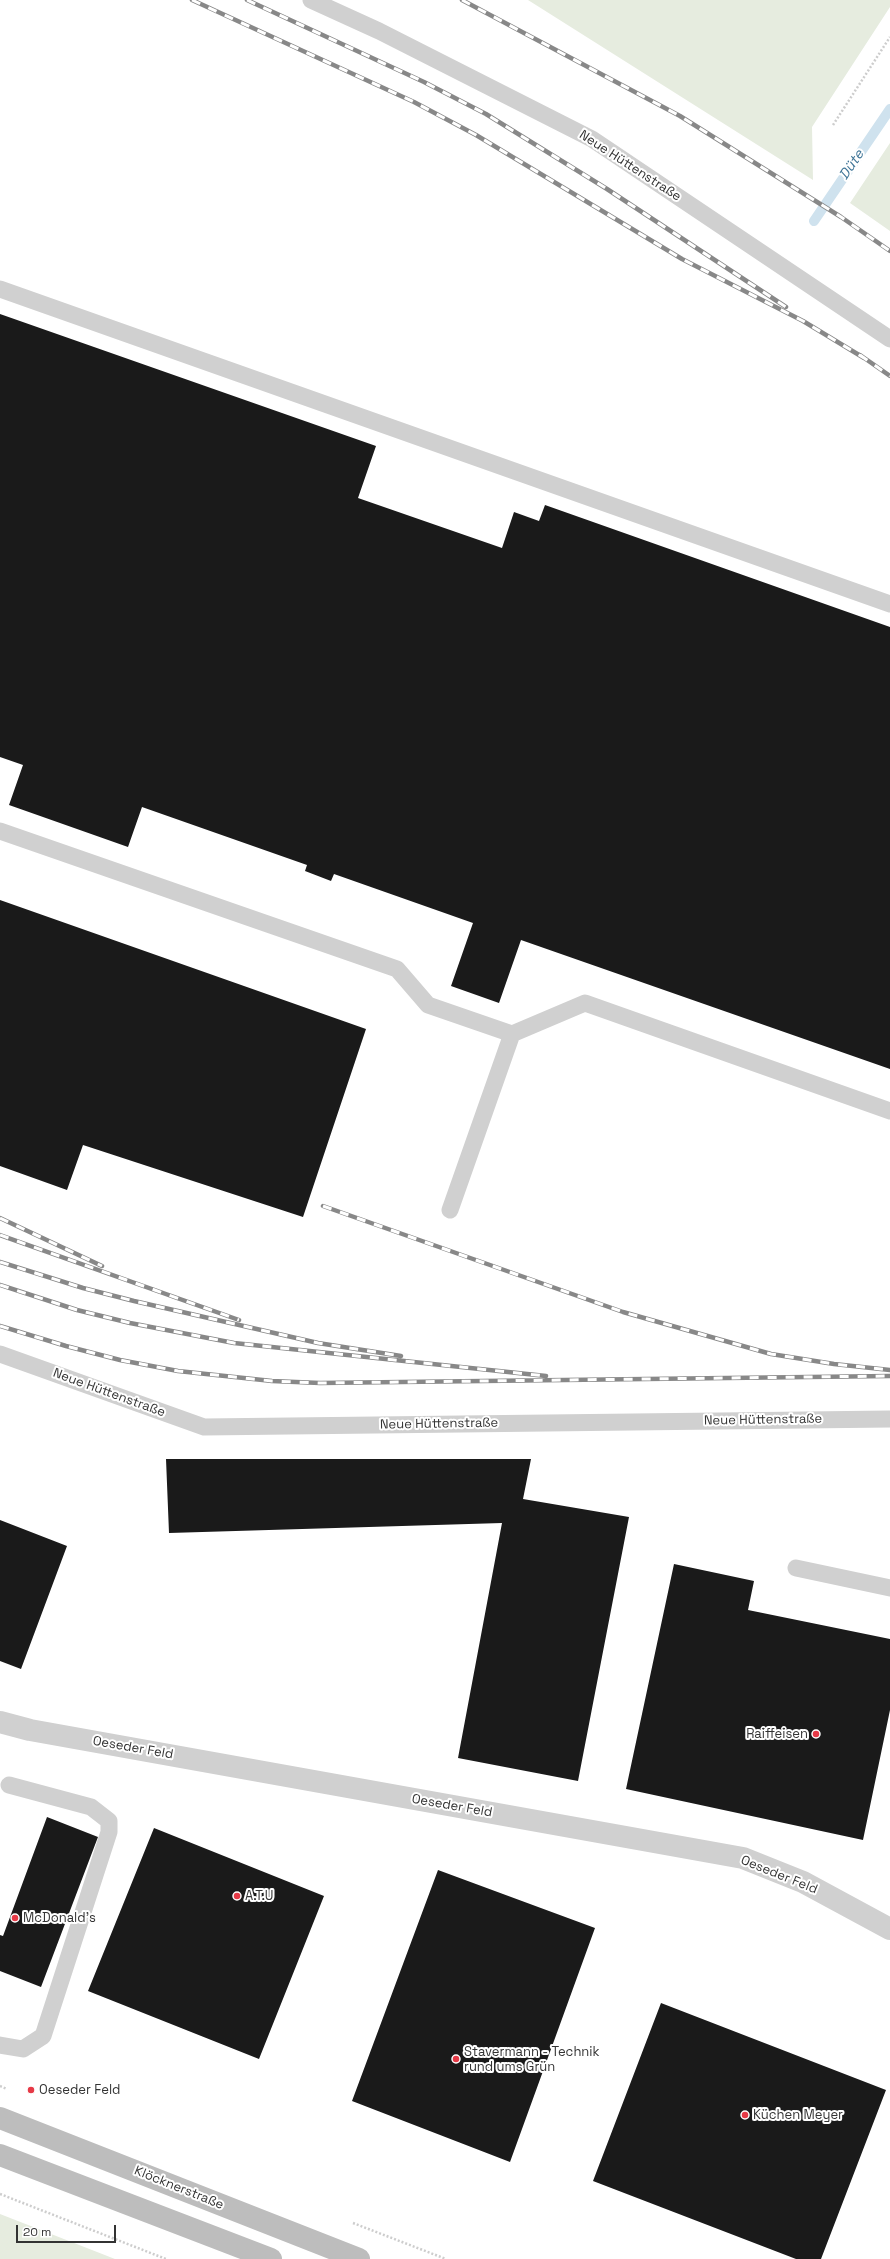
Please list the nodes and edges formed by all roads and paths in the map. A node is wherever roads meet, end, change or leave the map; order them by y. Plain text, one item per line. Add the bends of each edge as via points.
1 (311, 0) edge
2 (890, 37) edge
3 (833, 125) dead end
4 (0, 289) edge
5 (890, 339) edge
6 (890, 604) edge
7 (0, 831) edge
8 (512, 1034) junction
9 (890, 1111) edge
10 (450, 1210) dead end
11 (0, 1354) edge
12 (890, 1419) edge
13 (796, 1568) dead end
14 (890, 1588) edge
15 (0, 1722) edge
16 (9, 1784) dead end
17 (890, 1929) edge
18 (0, 2045) edge
19 (0, 2118) edge
20 (0, 2155) edge
21 (0, 2194) edge
22 (347, 2221) dead end
23 (166, 2259) edge
24 (271, 2259) edge
25 (359, 2259) edge
26 (446, 2259) edge

1 - 5 lane, Neue Hüttenstraße via 379,31 592,140
2 - 3 path
4 - 6 lane
7 - 8 lane via 397,970 428,1005
8 - 9 lane via 585,1002
8 - 10 lane
11 - 12 lane, Neue Hüttenstraße via 204,1427
13 - 14 lane
15 - 17 street, Oeseder Feld via 30,1730 743,1858 803,1882
16 - 18 lane via 90,1807 109,1821 109,1832 43,2036 23,2049
19 - 25 main road, Klöcknerstraße
20 - 24 main road
21 - 23 path
22 - 26 path

